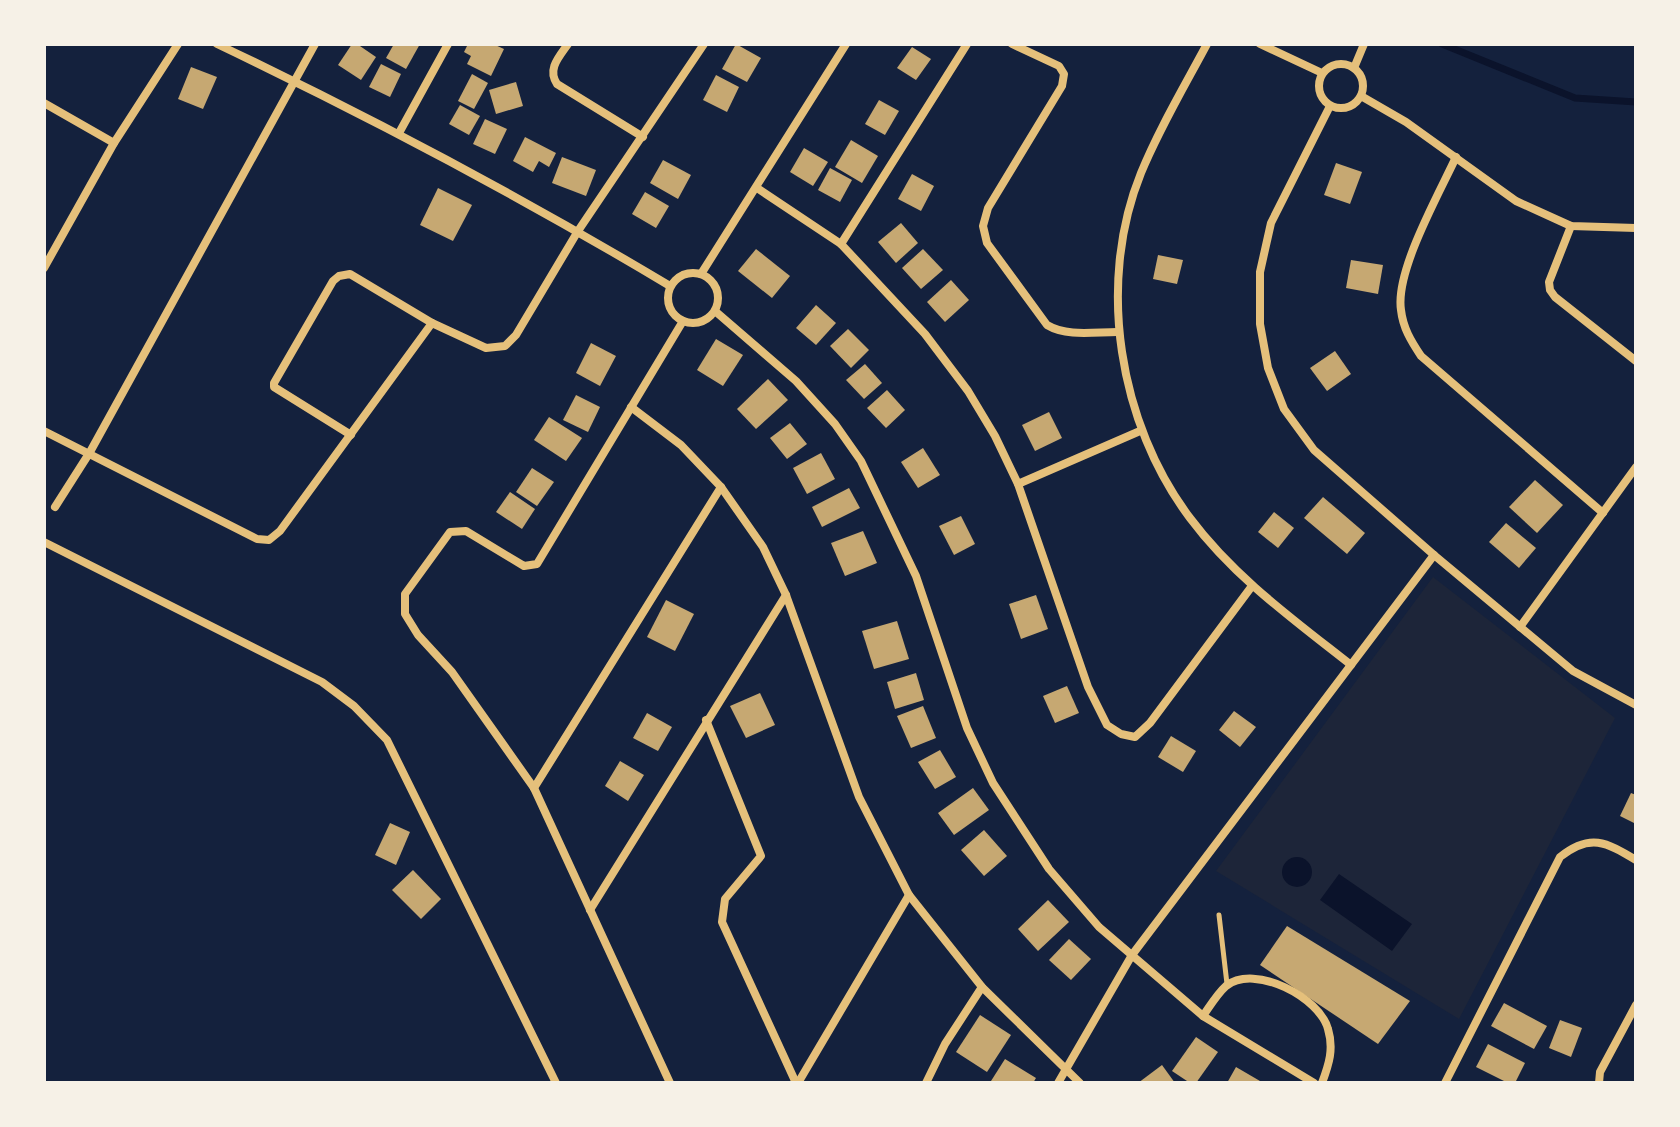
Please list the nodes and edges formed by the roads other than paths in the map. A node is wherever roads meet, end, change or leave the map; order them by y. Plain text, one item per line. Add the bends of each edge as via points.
1 (178, 44) edge
2 (217, 44) edge
3 (315, 44) edge
4 (448, 44) edge
5 (568, 44) edge
6 (704, 44) edge
7 (846, 44) edge
8 (967, 44) edge
9 (1012, 44) edge
10 (1207, 44) edge
11 (1260, 44) edge
12 (1364, 45) edge
13 (1354, 68) junction
14 (1322, 73) junction
15 (294, 81) junction
16 (1361, 96) junction
17 (44, 103) edge
18 (1330, 106) junction
19 (399, 133) junction
20 (643, 137) junction
21 (114, 143) junction
22 (1456, 157) junction
23 (757, 188) junction
24 (1571, 226) junction
25 (1636, 228) edge
26 (578, 231) junction
27 (841, 244) junction
28 (44, 268) edge
29 (701, 274) junction
30 (670, 286) junction
31 (715, 311) junction
32 (683, 321) junction
33 (432, 323) junction
34 (1117, 332) junction
35 (1636, 361) edge
36 (631, 407) junction
37 (44, 431) edge
38 (1140, 431) junction
39 (351, 435) junction
40 (90, 452) junction
41 (1636, 467) edge
42 (1018, 484) junction
43 (721, 487) junction
44 (55, 507) dead end
45 (1603, 513) junction
46 (44, 542) edge
47 (1434, 555) junction
48 (1252, 586) junction
49 (786, 595) junction
50 (1520, 627) junction
51 (1351, 665) junction
52 (1635, 704) edge
53 (706, 720) junction
54 (534, 788) junction
55 (1636, 860) edge
56 (909, 895) junction
57 (590, 910) junction
58 (1219, 915) dead end
59 (1132, 955) junction
60 (1227, 985) junction
61 (982, 987) junction
62 (1636, 1005) edge
63 (1203, 1016) junction
64 (1065, 1070) junction
65 (556, 1083) edge
66 (670, 1083) edge
67 (797, 1083) edge
68 (926, 1083) edge
69 (1058, 1083) edge
70 (1080, 1083) edge
71 (1314, 1083) edge
72 (1322, 1083) edge
73 (1445, 1083) edge
74 (1599, 1083) edge

1 - 21 street
2 - 15 street
3 - 15 street
4 - 19 street
5 - 20 street via 552,68 557,84
6 - 20 street
7 - 23 street
8 - 27 street
9 - 34 street via 1059,66 1064,74 1062,86 988,208 983,226 987,243 1047,325 1069,333
10 - 34 street via 1140,175 1120,249
11 - 14 street
12 - 13 street
13 - 14 street via 1334,64
13 - 16 street via 1362,77
14 - 18 street via 1320,95
15 - 19 street
15 - 40 street
16 - 18 street via 1351,106
16 - 22 street
17 - 21 street
18 - 47 street via 1271,223 1260,272 1260,324 1268,368 1284,409 1314,450
19 - 26 street
20 - 26 street
21 - 28 street
22 - 24 street via 1516,201
22 - 45 street via 1401,282 1407,334 1421,356
23 - 27 street
23 - 29 street
24 - 25 street
24 - 35 street via 1550,290
26 - 30 street
26 - 33 street via 505,346 486,348
27 - 42 street via 925,334 968,391
29 - 30 street via 683,275
29 - 31 street via 713,282 718,295
30 - 32 street via 671,311
31 - 32 street via 700,322
31 - 59 street via 796,381 861,461 916,576 967,728 993,783 1049,869 1099,927
32 - 36 street
33 - 39 street
33 - 39 street via 350,274 333,281 274,387
34 - 38 street
36 - 43 street via 681,445
36 - 54 street via 537,564 524,566 466,531 450,532 405,594 405,614 418,635 452,672
37 - 40 street
38 - 42 street
38 - 48 street via 1190,518
39 - 40 street via 269,540 257,539
40 - 44 street
41 - 45 street
42 - 48 street via 1088,687 1107,725 1121,734 1135,737 1150,723
43 - 49 street via 763,547
43 - 54 street
45 - 50 street
46 - 65 street via 322,682 376,728 387,740
47 - 50 street
47 - 51 street
48 - 51 street
49 - 53 street
49 - 56 street via 859,797
50 - 52 street via 1573,671
51 - 59 street
53 - 57 street
53 - 67 street via 761,856 725,899 722,922
54 - 57 street
55 - 73 street via 1594,841 1574,845 1560,857
56 - 61 street
56 - 67 street
57 - 66 street
58 - 60 lane
59 - 63 street
59 - 64 street
60 - 63 street
60 - 72 street via 1263,980 1286,987 1320,1011 1332,1055
61 - 64 street
61 - 68 street
62 - 74 street
63 - 71 street
64 - 69 street
64 - 70 street

